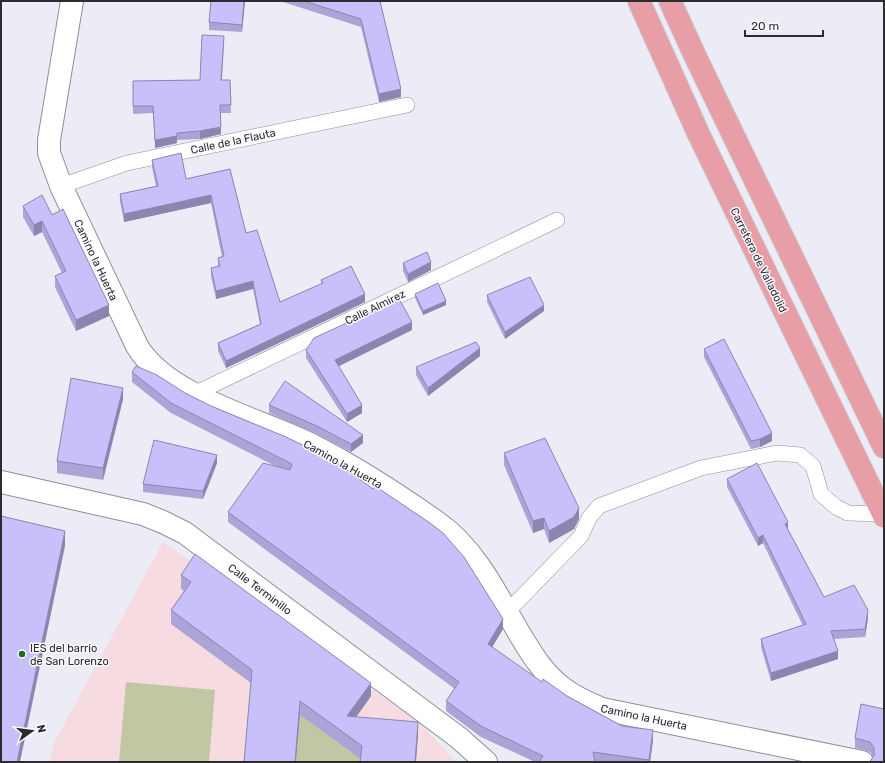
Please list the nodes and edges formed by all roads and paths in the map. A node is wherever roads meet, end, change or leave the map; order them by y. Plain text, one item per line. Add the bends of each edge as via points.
1 (72, 1) edge
2 (640, 1) edge
3 (670, 1) edge
4 (407, 105) dead end
5 (62, 186) junction
6 (557, 220) dead end
7 (194, 394) junction
8 (884, 447) edge
9 (1, 482) edge
10 (883, 515) edge
11 (507, 612) junction
12 (486, 762) edge
13 (862, 762) edge

1 - 5 street, Camino la Huerta via 49,140 49,154
2 - 10 highway, Carretera de Valladolid via 699,136
3 - 8 highway via 696,60
4 - 5 lane, Calle de la Flauta via 127,163
5 - 7 street, Camino la Huerta via 140,352 168,378
6 - 7 lane, Calle Almirez
7 - 11 street, Camino la Huerta via 310,444 367,475 440,524 467,551
9 - 12 street, Calle Terminillo via 143,514 185,533 459,738
10 - 11 lane via 848,513 836,507 821,494 814,466 800,455 777,453 702,468 599,506 594,510 581,536
11 - 13 street, Camino la Huerta via 531,654 548,674 563,689 602,709

